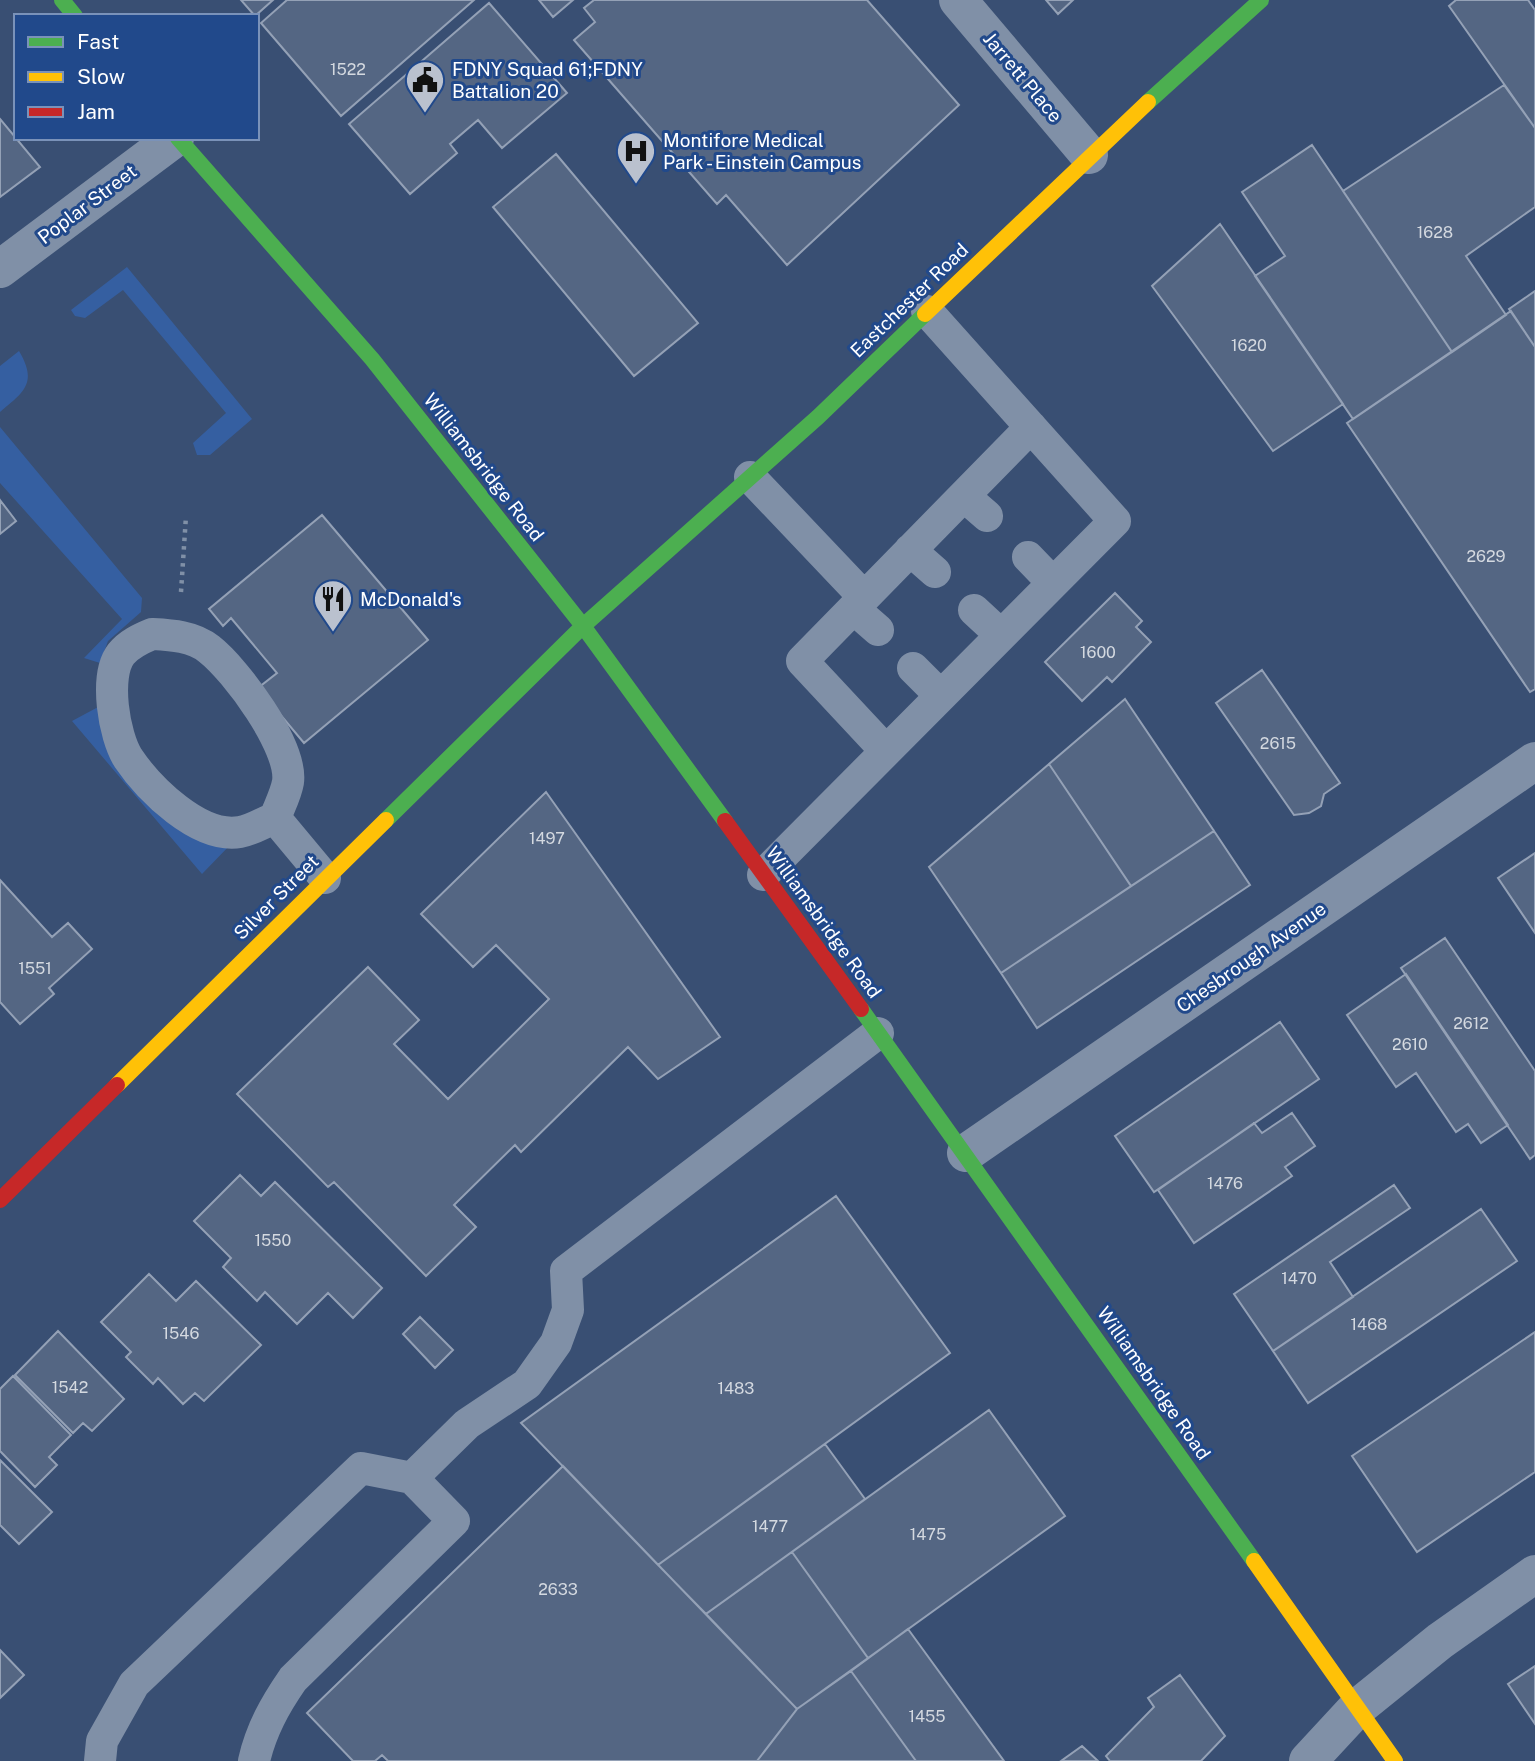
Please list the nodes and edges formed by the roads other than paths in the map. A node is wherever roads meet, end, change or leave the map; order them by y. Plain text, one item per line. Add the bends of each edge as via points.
1 (62, 0) edge
2 (958, 0) edge
3 (1261, 0) edge
4 (73, 14) edge
5 (173, 140) edge
6 (178, 140) edge
7 (1089, 155) junction
8 (0, 269) edge
9 (927, 311) junction
10 (1031, 426) junction
11 (750, 477) junction
12 (910, 550) junction
13 (1028, 557) dead end
14 (934, 572) dead end
15 (1053, 583) junction
16 (859, 603) junction
17 (974, 610) dead end
18 (583, 626) junction
19 (878, 630) dead end
20 (1001, 635) junction
21 (914, 668) dead end
22 (941, 696) junction
23 (886, 751) junction
24 (1535, 761) edge
25 (275, 818) junction
26 (763, 875) junction
27 (325, 877) junction
28 (878, 1033) junction
29 (966, 1153) junction
30 (0, 1200) edge
31 (412, 1478) junction
32 (1535, 1574) edge
33 (1357, 1709) junction
34 (100, 1761) edge
35 (254, 1761) edge
36 (1308, 1761) edge
37 (1395, 1761) edge

1 - 4 main road
2 - 7 street, Jarrett Place
3 - 7 main road, Eastchester Road
5 - 8 street, Poplar Street
6 - 18 main road, Williamsbridge Road via 372,359
7 - 9 main road, Eastchester Road
9 - 10 lane
9 - 11 main road, Eastchester Road
10 - 12 lane via 975,506
10 - 15 lane via 1115,521
11 - 16 lane
11 - 18 main road, Eastchester Road
12 - 14 lane
12 - 16 lane
13 - 15 lane
15 - 20 lane
16 - 19 lane
16 - 23 lane via 802,661
17 - 20 lane
18 - 26 main road, Williamsbridge Road
18 - 27 main road, Silver Street
20 - 22 lane
21 - 22 lane
22 - 23 lane
23 - 26 lane
24 - 29 street, Chesbrough Avenue
25 - 25 lane via 239,832 207,828 175,808 127,757 112,704 119,656 152,634 177,635 208,648 271,726 286,761 288,782
25 - 27 lane
26 - 28 main road, Williamsbridge Road
27 - 30 main road, Silver Street
28 - 29 main road, Williamsbridge Road
28 - 31 lane via 566,1271 568,1310 556,1343 527,1384 467,1424
29 - 33 main road, Williamsbridge Road
31 - 34 lane via 361,1468 134,1684 102,1741
31 - 35 lane via 454,1521 293,1679 275,1705
32 - 33 street via 1440,1641
33 - 36 street
33 - 37 main road, Williamsbridge Road

